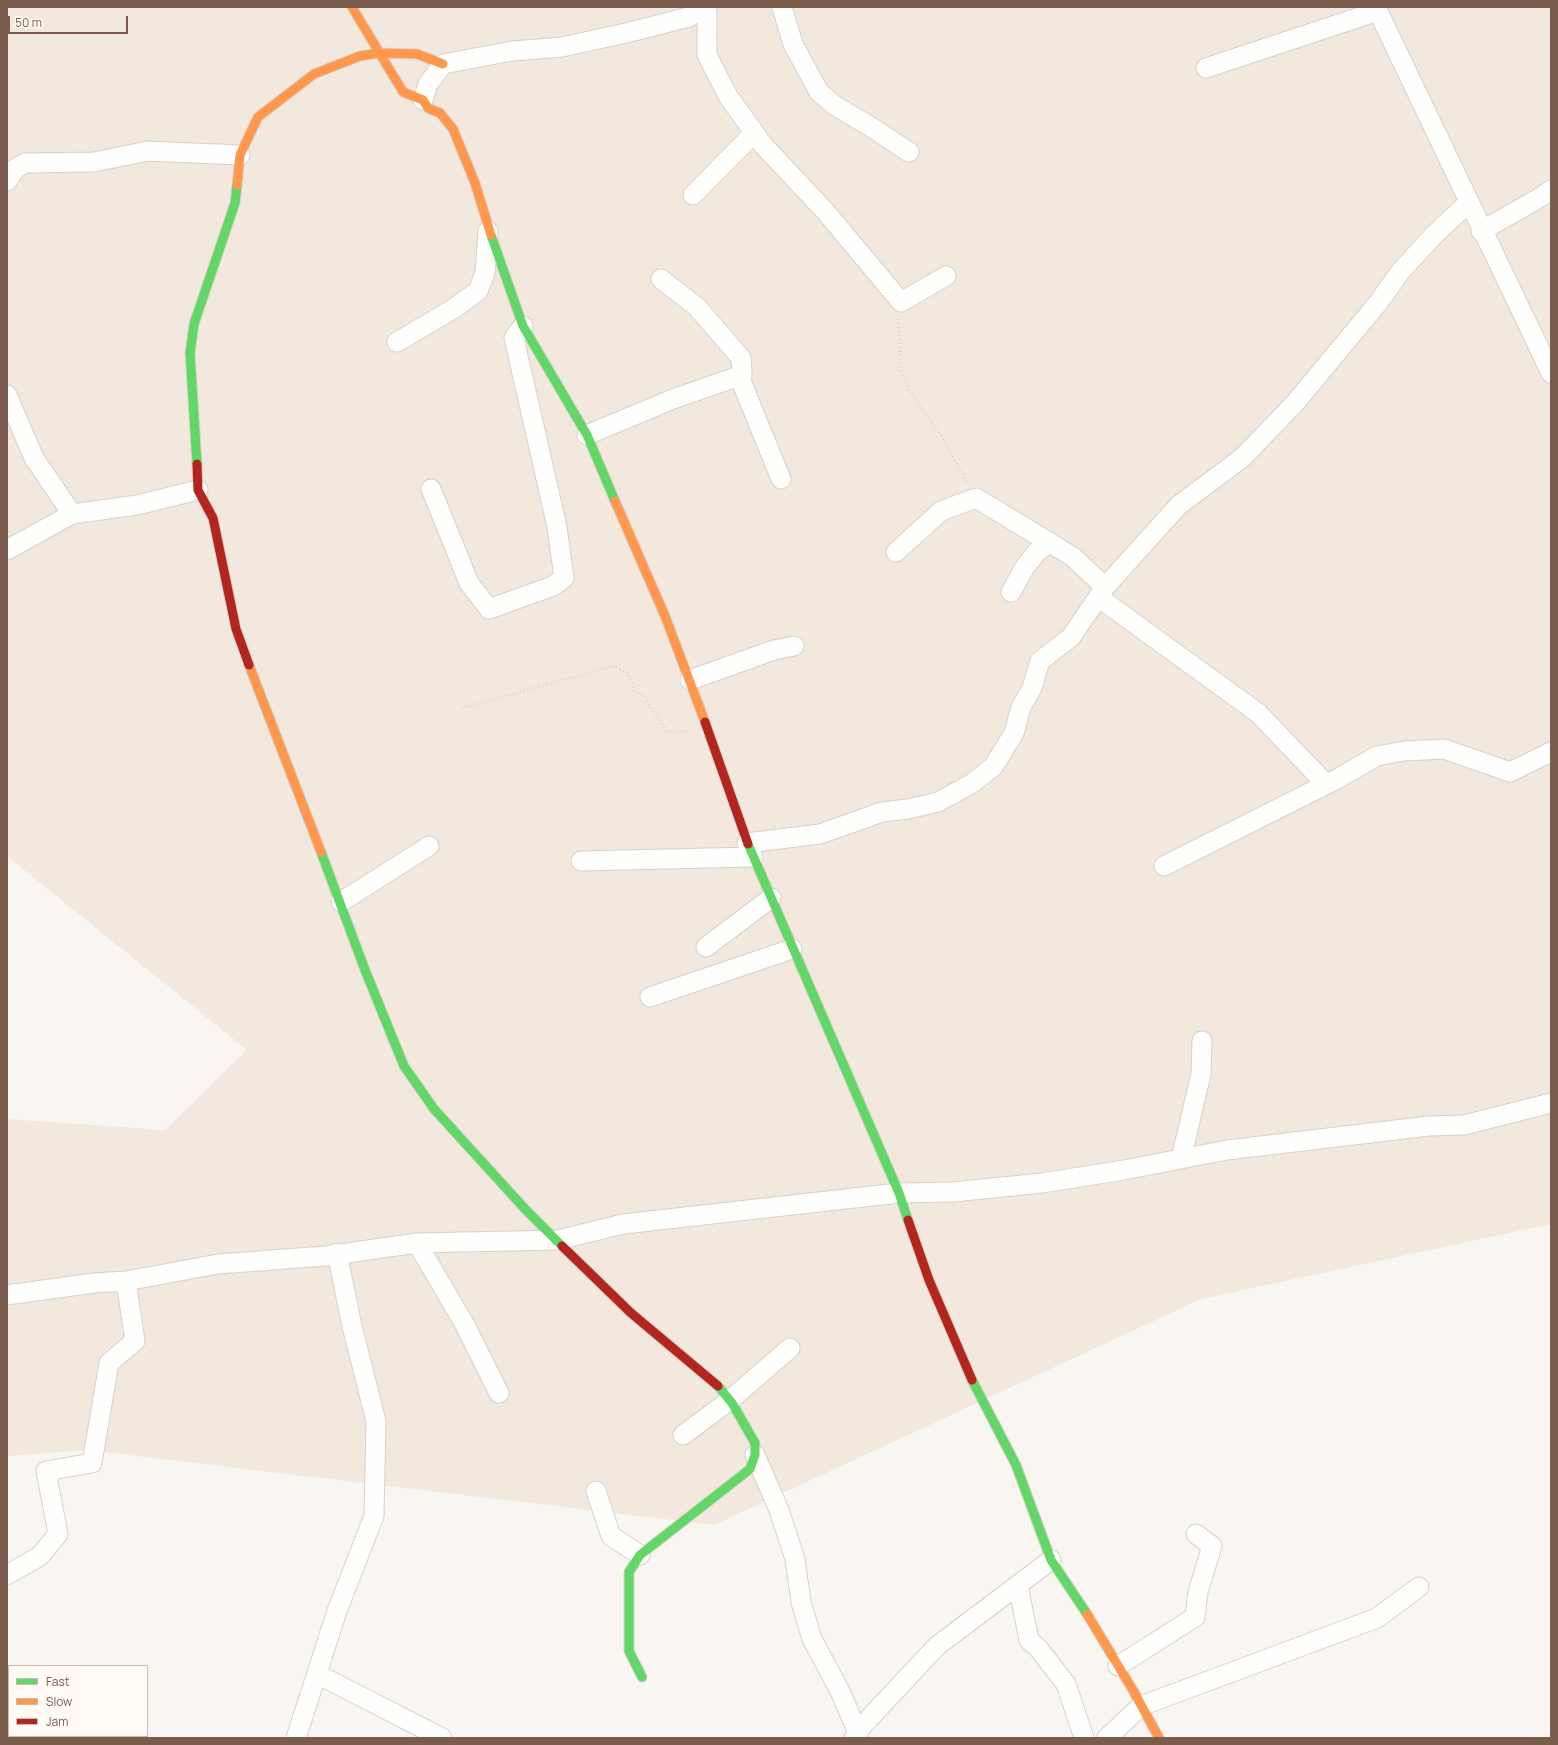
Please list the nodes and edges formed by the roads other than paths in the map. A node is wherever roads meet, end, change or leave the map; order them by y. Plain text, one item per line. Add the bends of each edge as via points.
1 (352, 7) edge
2 (701, 7) edge
3 (708, 7) edge
4 (782, 7) edge
5 (1377, 9) edge
6 (380, 54) junction
7 (443, 64) junction
8 (1206, 68) dead end
9 (423, 100) junction
10 (754, 133) junction
11 (909, 152) dead end
12 (240, 155) junction
13 (10, 170) edge
14 (1551, 190) edge
15 (693, 195) dead end
16 (1468, 203) junction
17 (488, 228) junction
18 (1481, 231) junction
19 (946, 276) dead end
20 (661, 279) dead end
21 (523, 326) junction
22 (397, 342) dead end
23 (1550, 369) edge
24 (739, 376) junction
25 (7, 394) edge
26 (587, 435) junction
27 (780, 479) dead end
28 (431, 489) dead end
29 (198, 490) junction
30 (72, 514) junction
31 (1052, 544) junction
32 (7, 550) edge
33 (896, 552) dead end
34 (1011, 592) dead end
35 (1102, 592) junction
36 (794, 646) dead end
37 (690, 680) junction
38 (1551, 752) edge
39 (1326, 784) junction
40 (429, 846) dead end
41 (750, 850) junction
42 (581, 861) dead end
43 (1164, 866) dead end
44 (771, 898) junction
45 (342, 902) junction
46 (706, 947) dead end
47 (792, 949) junction
48 (650, 997) dead end
49 (1202, 1041) dead end
50 (1551, 1104) edge
51 (1181, 1159) junction
52 (899, 1193) junction
53 (558, 1240) junction
54 (417, 1243) junction
55 (336, 1253) junction
56 (126, 1281) junction
57 (7, 1295) edge
58 (790, 1348) dead end
59 (499, 1393) dead end
60 (730, 1400) junction
61 (683, 1435) dead end
62 (755, 1455) junction
63 (596, 1491) dead end
64 (1196, 1534) dead end
65 (640, 1555) junction
66 (1051, 1560) junction
67 (7, 1575) edge
68 (1018, 1584) junction
69 (1419, 1587) dead end
70 (1118, 1666) junction
71 (317, 1674) junction
72 (642, 1677) dead end
73 (1141, 1706) junction
74 (855, 1737) edge
75 (296, 1738) edge
76 (442, 1738) edge
77 (1084, 1738) edge
78 (1107, 1738) edge
79 (1158, 1738) edge

1 - 6 street
2 - 7 street via 689,18 626,33 562,47 512,52
3 - 10 street via 707,55 728,96
4 - 11 street via 793,44 819,92 834,105
5 - 8 street
5 - 16 street
6 - 7 street via 417,54
6 - 9 street via 402,92
6 - 12 street via 360,56 304,80 258,117
7 - 9 street via 428,84
9 - 17 street via 428,108 440,113 453,129 475,183
10 - 15 street
10 - 19 street via 825,211 901,302
12 - 13 street via 148,152 94,162 25,163
12 - 29 street via 235,203 194,324 190,353 194,382
14 - 18 street
16 - 18 street
16 - 35 street via 1400,272 1378,303 1295,404 1242,458 1179,505
17 - 21 street
17 - 22 street via 485,273 478,291
18 - 23 street
20 - 24 street via 697,307 741,358 742,375
21 - 26 street
21 - 28 street via 514,338 557,527 564,578 553,586 489,609 469,583
24 - 26 street via 673,399
24 - 27 street
25 - 30 street via 34,458
26 - 37 street
29 - 30 street via 137,505
29 - 45 street via 218,533 236,629
30 - 32 street
31 - 33 street via 976,498 941,511
31 - 34 street via 1037,552 1024,567
31 - 35 street via 1073,557
35 - 39 street via 1258,713
35 - 41 street via 1071,637 1040,661 1032,688 1021,707 1014,733 993,767 971,784 938,802 882,812 820,834
36 - 37 street via 774,650
37 - 41 street
38 - 39 street via 1510,772 1444,749 1404,751 1377,756
39 - 43 street
40 - 45 street
41 - 42 street
41 - 44 street
44 - 46 street
44 - 47 street
45 - 53 street via 364,970 404,1066 434,1109 526,1210
47 - 48 street
47 - 52 street
49 - 51 street via 1201,1074
50 - 51 street via 1464,1125 1429,1126 1227,1150
51 - 52 street via 1042,1183 953,1192
52 - 53 street via 623,1224
52 - 66 street via 929,1280 979,1395 1016,1465
53 - 54 street
53 - 60 street via 631,1313 716,1383
54 - 55 street
54 - 59 street via 465,1325
55 - 56 street via 218,1264
55 - 71 street via 376,1421 374,1516 337,1612
56 - 57 street
56 - 67 street via 135,1341 109,1363 92,1463 46,1472 58,1534 40,1556
58 - 60 street
60 - 61 street
60 - 62 street via 755,1443
62 - 65 street via 750,1469
62 - 74 street via 779,1510 795,1560 801,1602 812,1639 840,1691
63 - 65 street via 611,1536
64 - 70 street via 1212,1546 1198,1592 1195,1617
65 - 72 street via 629,1572 628,1607 629,1651
66 - 68 street
66 - 70 street via 1073,1591
68 - 74 street via 937,1646
68 - 77 street via 1029,1640 1066,1684
69 - 73 street via 1377,1618
70 - 73 street
71 - 75 street
71 - 76 street
73 - 78 street
73 - 79 street

